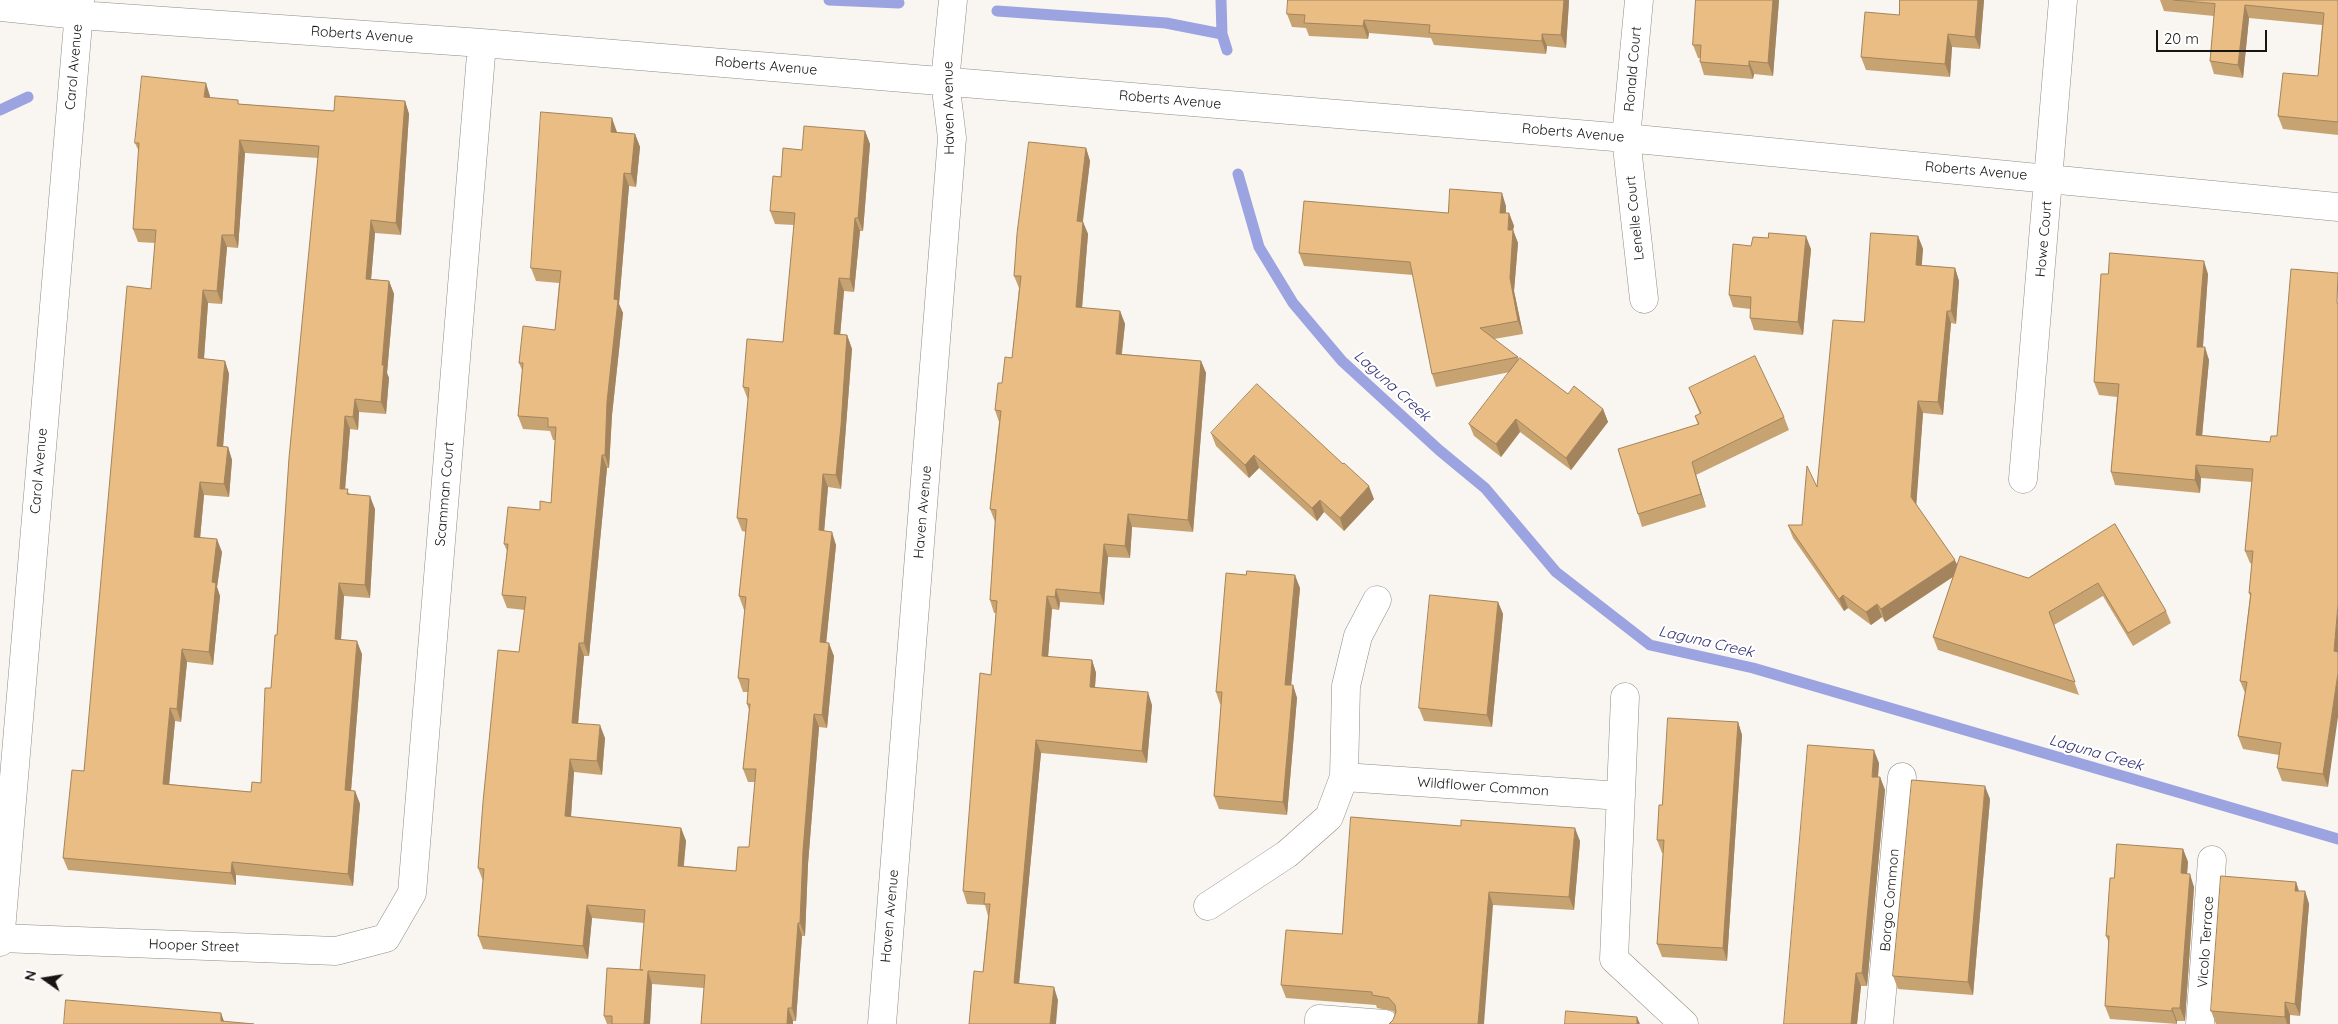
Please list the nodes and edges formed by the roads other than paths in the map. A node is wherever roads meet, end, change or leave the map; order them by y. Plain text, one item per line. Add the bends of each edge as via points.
1 (953, 0) edge
2 (1639, 0) edge
3 (2063, 0) edge
4 (0, 7) edge
5 (79, 8) edge
6 (482, 43) junction
7 (946, 81) junction
8 (1626, 138) junction
9 (2049, 178) junction
10 (2338, 207) edge
11 (1644, 299) dead end
12 (2023, 479) dead end
13 (1377, 600) dead end
14 (1625, 697) dead end
15 (1344, 777) junction
16 (1902, 777) dead end
17 (1621, 796) junction
18 (2212, 860) dead end
19 (2, 892) edge
20 (1208, 906) dead end
21 (0, 938) edge
22 (386, 938) joint
23 (0, 942) edge
24 (882, 1024) edge
25 (1319, 1024) edge
26 (1385, 1024) edge
27 (1684, 1024) edge
28 (1879, 1024) edge
29 (2200, 1024) edge

1 - 7 street, Haven Avenue
2 - 8 street, Ronald Court
3 - 9 street, Howe Court
4 - 5 street, Roberts Avenue
5 - 6 street, Roberts Avenue
5 - 19 street, Carol Avenue
6 - 7 street, Roberts Avenue
6 - 22 street, Scamman Court via 412,892
7 - 8 street, Roberts Avenue
7 - 24 street, Haven Avenue via 952,138
8 - 9 street, Roberts Avenue
8 - 11 street, Lenelle Court
9 - 10 street, Roberts Avenue
9 - 12 street, Howe Court
13 - 15 street via 1358,636 1346,686
14 - 17 street
15 - 17 street, Wildflower Common
15 - 20 street via 1329,816 1287,854
16 - 28 street, Borgo Common
17 - 27 street via 1614,959
18 - 29 street, Vicolo Terrace
19 - 21 street, Carol Avenue
21 - 22 street, Hooper Street via 336,952
21 - 23 street, Carol Avenue
25 - 26 street via 1319,1019

